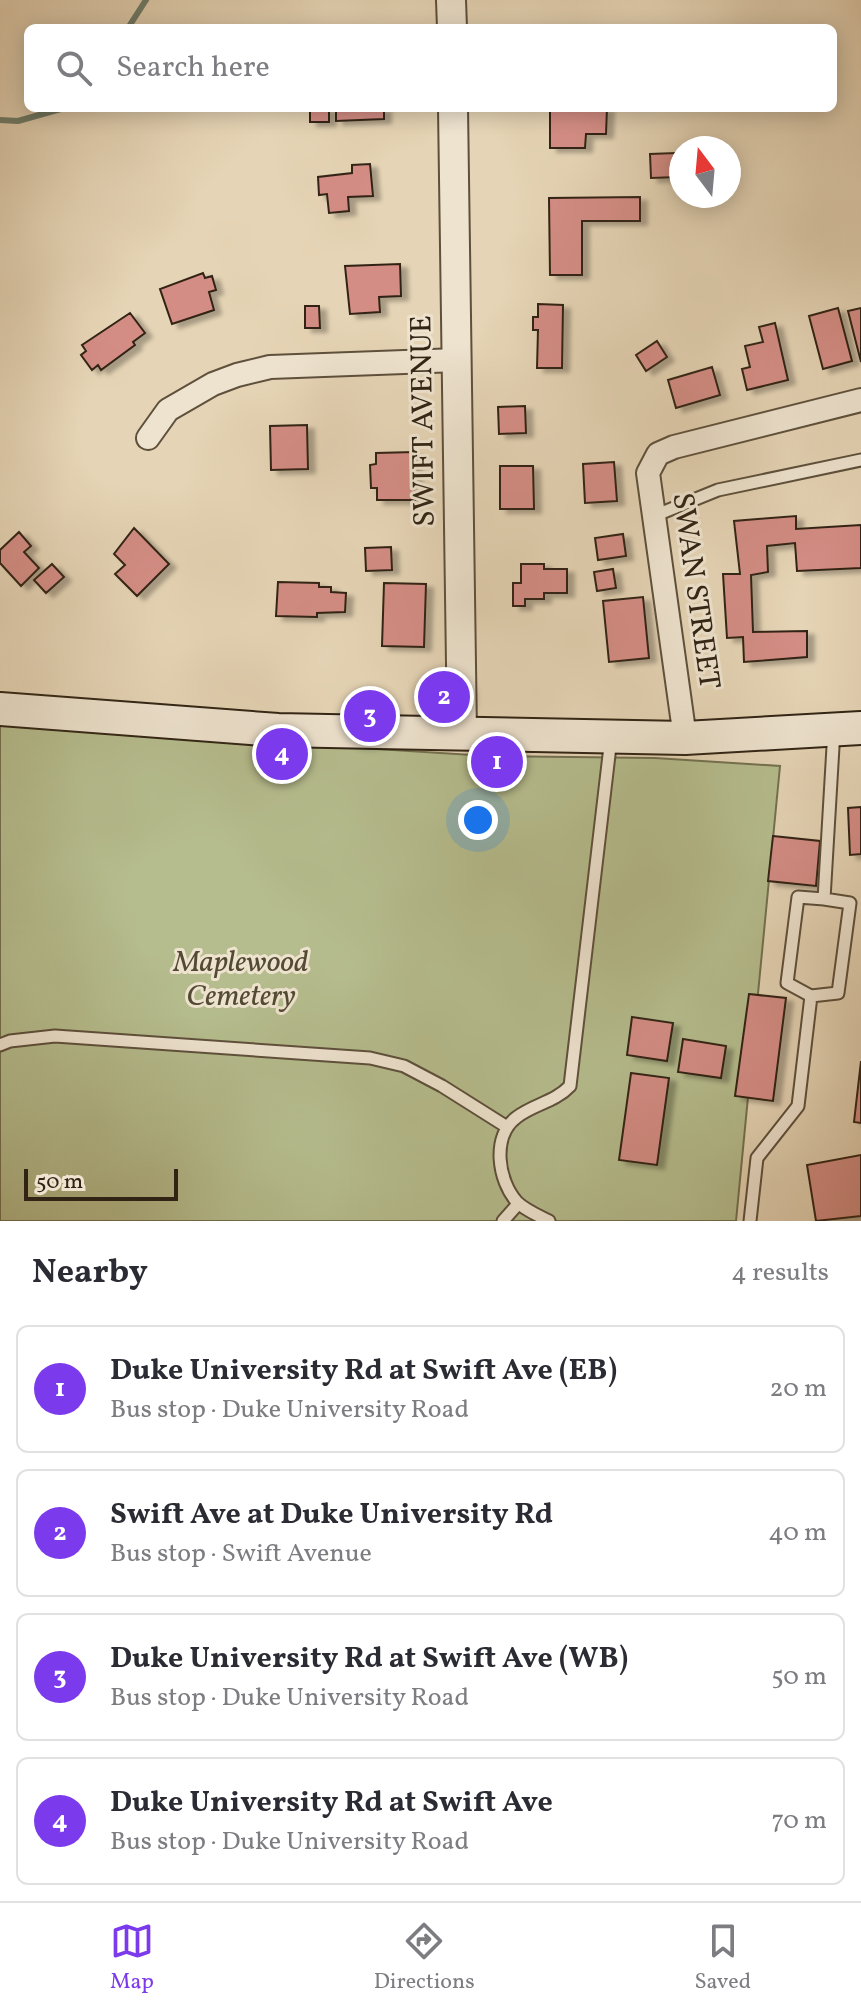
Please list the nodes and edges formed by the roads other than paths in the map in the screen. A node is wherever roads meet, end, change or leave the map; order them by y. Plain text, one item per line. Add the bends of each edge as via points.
1 (451, 0) edge
2 (452, 24) edge
3 (453, 112) edge
4 (458, 360) junction
5 (861, 400) edge
6 (148, 438) dead end
7 (861, 460) edge
8 (654, 516) junction
9 (0, 709) edge
10 (848, 729) edge
11 (462, 734) junction
12 (611, 737) junction
13 (685, 738) junction
14 (824, 899) junction
15 (811, 996) junction
16 (0, 1045) edge
17 (507, 1127) junction
18 (518, 1204) junction
19 (503, 1221) edge
20 (549, 1221) edge
21 (750, 1221) edge

1 - 2 street
3 - 4 street, SWIFT AVENUE
4 - 6 street via 270,367 237,375 168,410
4 - 11 street, SWIFT AVENUE
5 - 8 street, SWAN STREET via 658,454 648,473
7 - 8 lane via 718,490
8 - 13 street, SWAN STREET
9 - 11 main road via 278,730
10 - 13 main road
10 - 14 lane
11 - 12 main road
12 - 13 main road
12 - 17 lane via 570,1086
14 - 15 lane via 798,897 787,983
14 - 15 lane via 850,903 838,993
15 - 21 lane via 798,1106 757,1158
16 - 17 lane via 55,1036 370,1058 404,1066
17 - 18 lane via 500,1165
18 - 19 lane
18 - 20 lane

